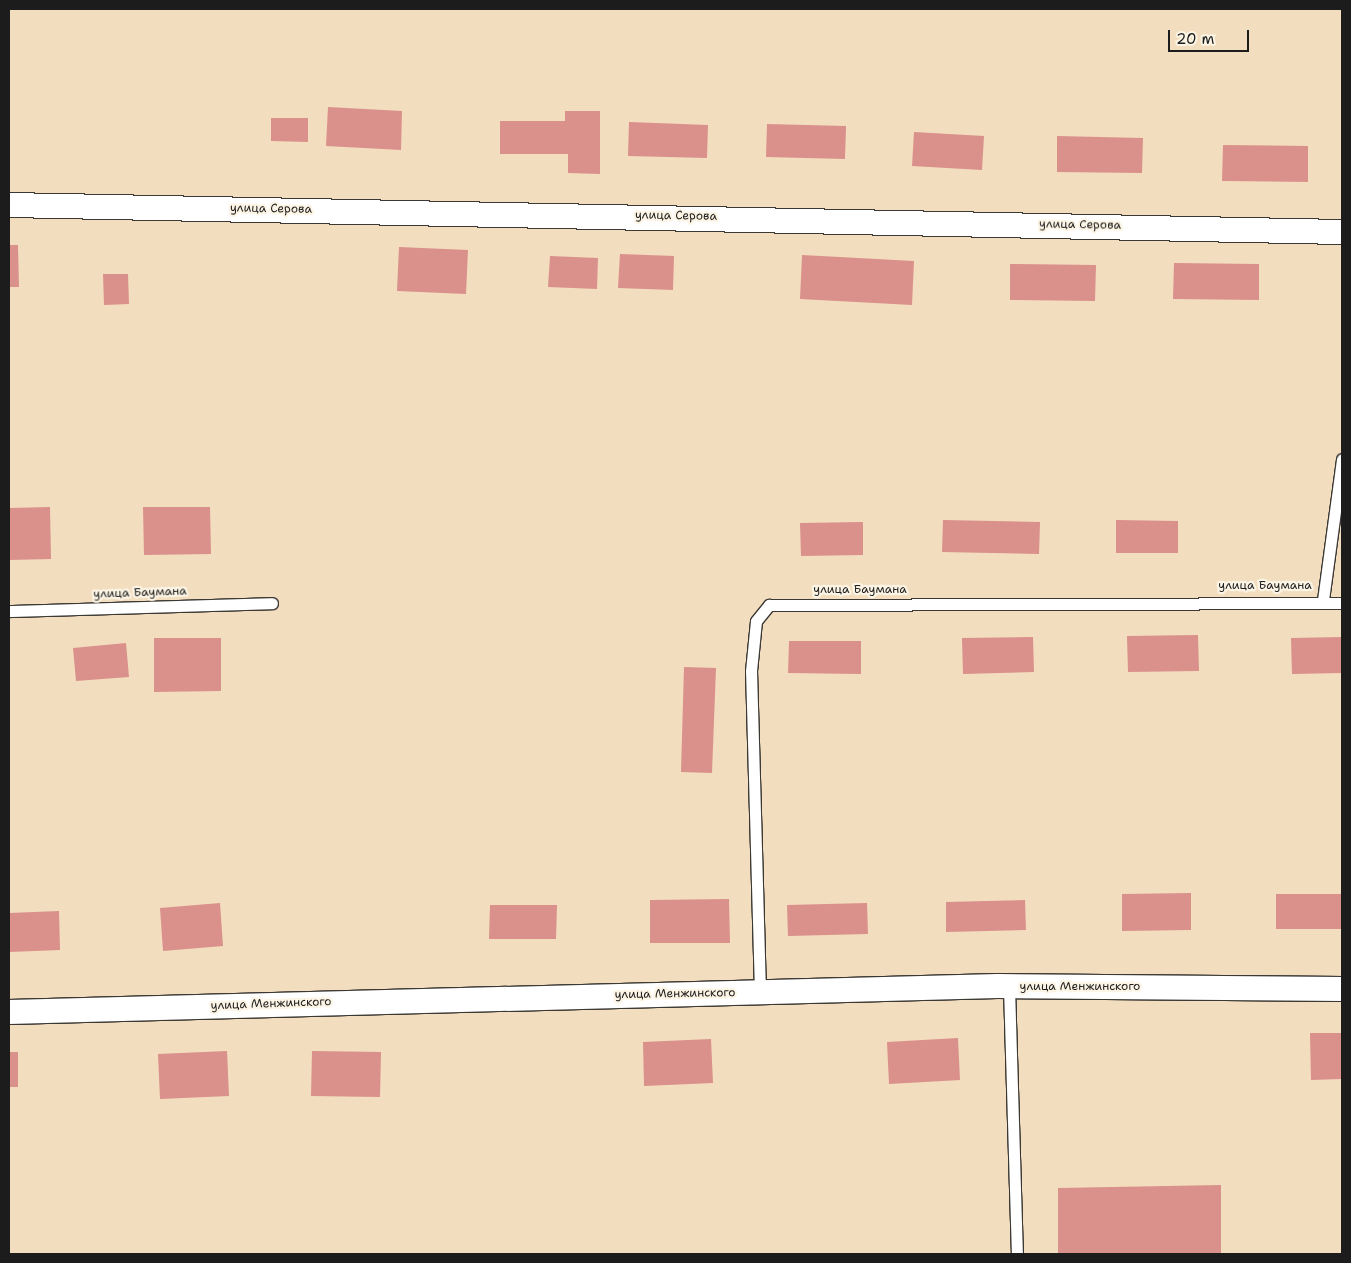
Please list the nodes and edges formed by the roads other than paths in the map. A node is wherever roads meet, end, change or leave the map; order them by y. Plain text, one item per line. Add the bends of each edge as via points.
1 (9, 205) edge
2 (1342, 232) edge
3 (1342, 459) edge
4 (1323, 600) junction
5 (272, 603) dead end
6 (1342, 603) edge
7 (9, 611) edge
8 (1009, 987) junction
9 (1342, 989) edge
10 (760, 992) junction
11 (9, 1012) edge
12 (1017, 1254) edge

1 - 2 street, улица Серова
3 - 4 lane
4 - 6 lane, улица Баумана
4 - 10 lane, улица Баумана via 769,605 756,621 751,671
5 - 7 lane, улица Баумана
8 - 9 street, улица Менжинского
8 - 10 street, улица Менжинского
8 - 12 lane
10 - 11 street, улица Менжинского

